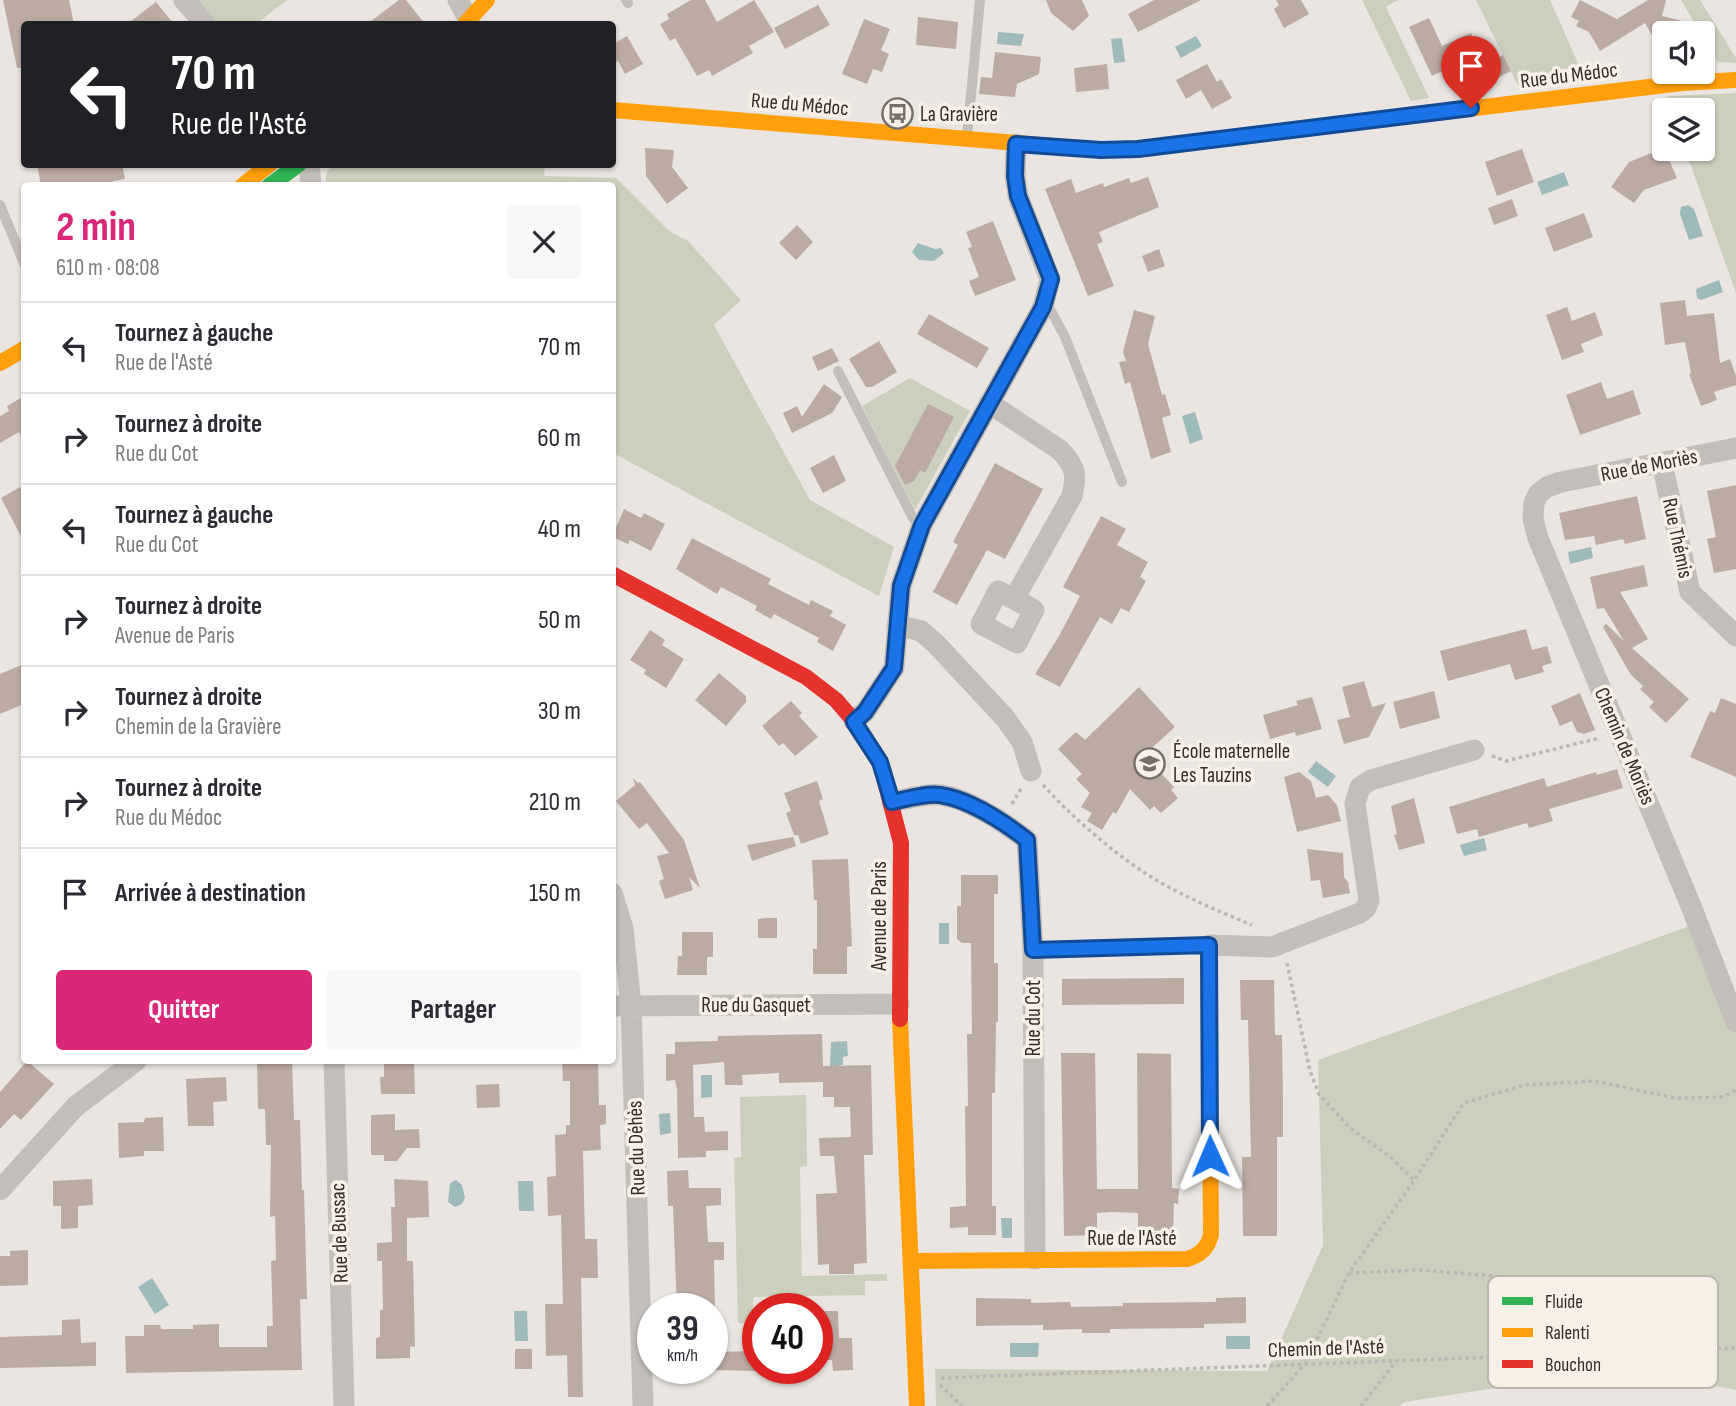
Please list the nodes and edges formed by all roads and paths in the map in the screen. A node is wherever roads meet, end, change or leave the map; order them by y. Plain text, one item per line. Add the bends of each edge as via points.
1 (184, 0) edge
2 (458, 0) edge
3 (487, 0) edge
4 (980, 0) edge
5 (202, 21) edge
6 (467, 21) edge
7 (468, 21) edge
8 (1736, 80) edge
9 (616, 110) edge
10 (967, 139) junction
11 (1016, 144) junction
12 (265, 168) edge
13 (294, 168) edge
14 (248, 182) edge
15 (274, 182) edge
16 (0, 205) edge
17 (21, 255) edge
18 (1043, 307) junction
19 (21, 351) edge
20 (0, 363) edge
21 (838, 372) dead end
22 (989, 403) junction
23 (1736, 449) edge
24 (1662, 463) junction
25 (1122, 482) dead end
26 (1561, 482) joint
27 (922, 525) junction
28 (616, 576) edge
29 (1014, 599) dead end
30 (897, 625) junction
31 (1736, 636) edge
32 (854, 722) junction
33 (1620, 733) junction
34 (1474, 750) joint
35 (1031, 771) junction
36 (892, 802) junction
37 (1002, 822) junction
38 (616, 906) edge
39 (1253, 926) dead end
40 (1209, 945) junction
41 (1279, 945) junction
42 (1033, 950) junction
43 (899, 1004) junction
44 (622, 1006) edge
45 (1736, 1022) edge
46 (132, 1064) edge
47 (334, 1064) edge
48 (1736, 1090) edge
49 (1414, 1180) junction
50 (0, 1190) edge
51 (1035, 1259) junction
52 (911, 1261) junction
53 (1349, 1273) junction
54 (1495, 1276) edge
55 (1736, 1348) edge
56 (1718, 1349) edge
57 (1488, 1357) edge
58 (1396, 1361) junction
59 (1304, 1364) junction
60 (344, 1406) edge
61 (643, 1406) edge
62 (917, 1406) edge
63 (962, 1406) edge
64 (1267, 1406) edge
65 (1361, 1406) edge

1 - 5 street
2 - 6 street
3 - 7 street
4 - 10 lane
8 - 11 street, Rue du Médoc via 1669,84 1138,149
9 - 10 street, Rue du Médoc
10 - 11 street, Rue du Médoc
11 - 18 street via 1018,196 1051,279
12 - 14 street
13 - 15 street
16 - 17 lane
18 - 22 street
18 - 25 lane via 1051,311 1065,337
19 - 20 street
21 - 27 lane via 913,518
22 - 27 street
22 - 29 street via 1059,450 1076,478 1072,496
23 - 24 street, Rue de Moriès
24 - 26 street, Rue de Moriès
24 - 31 street, Rue Thémis via 1690,592
26 - 33 street, Chemin de Moriès via 1538,494 1533,519
27 - 30 street via 901,586
28 - 32 street, Avenue de Paris via 806,677 836,700
30 - 32 street via 894,668
30 - 35 street via 921,631 1005,718 1022,742
32 - 36 street, Avenue de Paris via 880,762
33 - 34 path via 1506,761
33 - 45 street, Chemin de Moriès
34 - 41 street via 1371,779 1360,787 1355,804 1369,890 1366,908
35 - 37 path
35 - 39 path via 1062,805 1146,874
36 - 37 street, Rue du Cot via 941,795
36 - 43 street, Avenue de Paris via 901,844
37 - 42 street, Rue du Cot via 1027,840
38 - 44 street, Rue du Déhès via 623,928
40 - 41 street
40 - 42 street
40 - 51 street, Rue de l'Asté via 1209,1246 1187,1259
41 - 49 path via 1291,976 1319,1094 1350,1128
42 - 51 street, Rue du Cot
43 - 44 street, Rue du Gasquet
43 - 52 street, Avenue de Paris
44 - 61 street, Rue du Déhès
46 - 50 street via 76,1106
47 - 60 street, Rue de Bussac
48 - 49 path via 1723,1097 1676,1098 1594,1081 1525,1085 1464,1103
49 - 53 path
51 - 52 street, Rue de l'Asté
52 - 62 street, Avenue de Paris
53 - 54 path via 1420,1270
53 - 59 path
55 - 56 path, Chemin de l'Asté
57 - 58 path, Chemin de l'Asté
58 - 59 path, Chemin de l'Asté
58 - 65 path
59 - 63 path, Chemin de l'Asté via 934,1378
59 - 64 path

